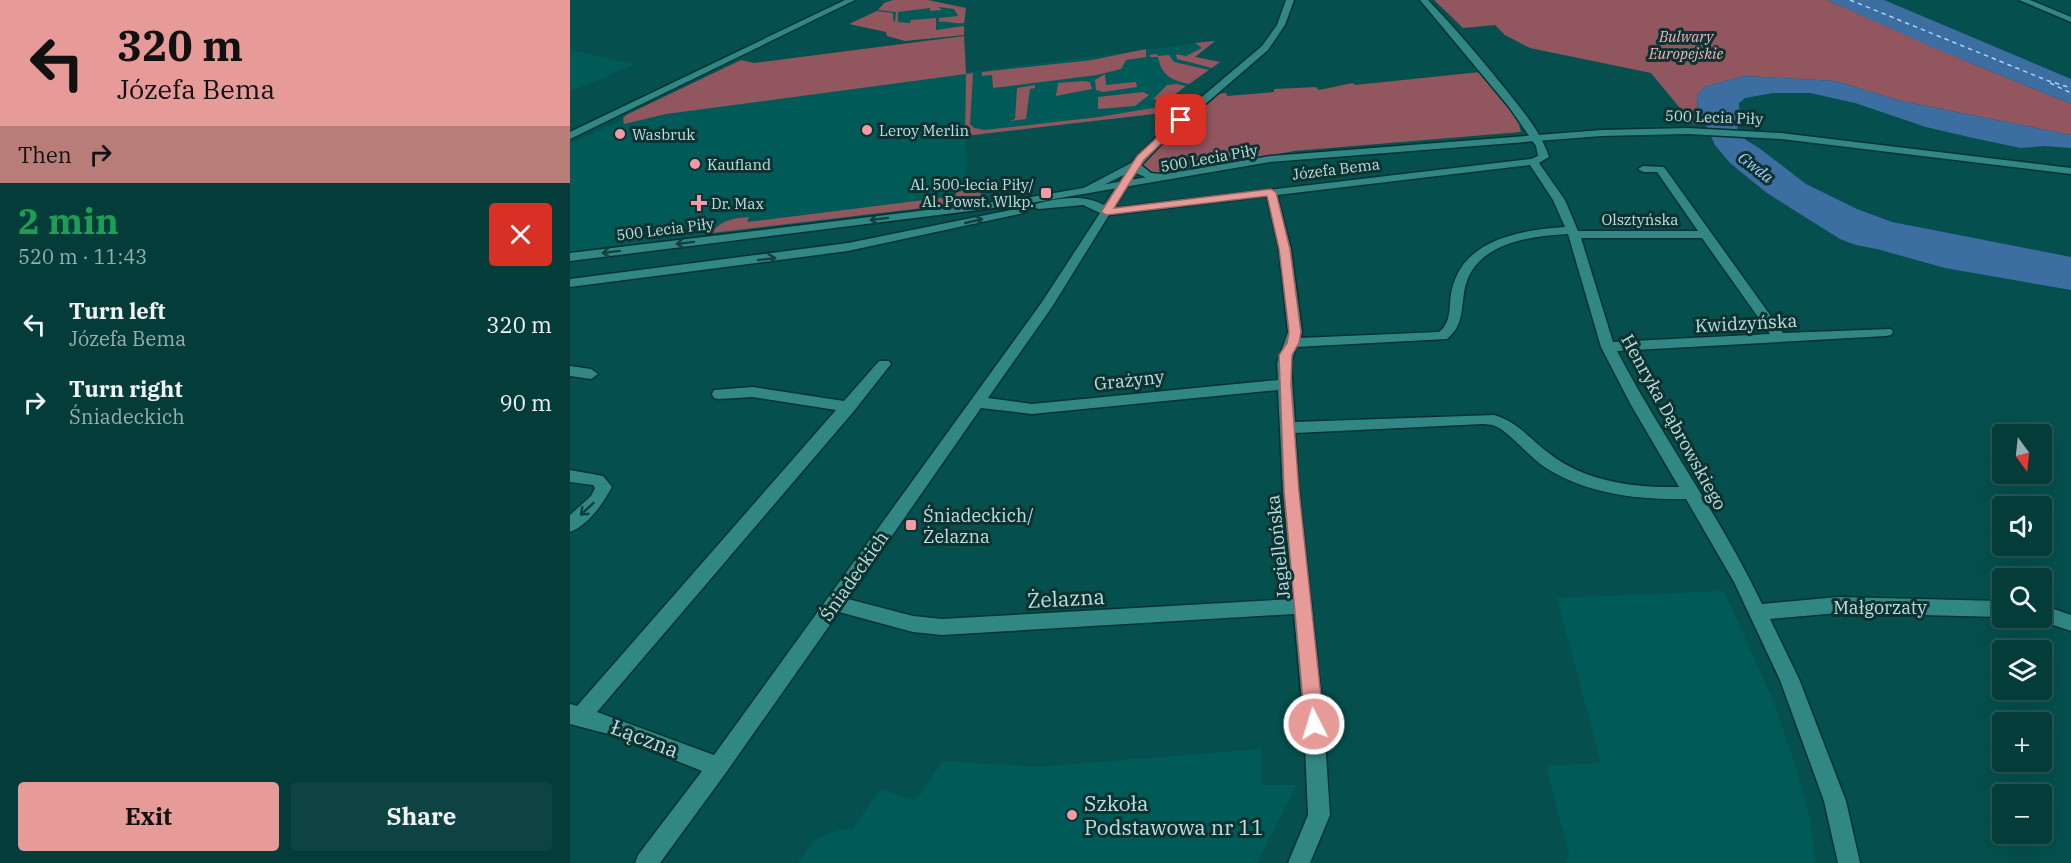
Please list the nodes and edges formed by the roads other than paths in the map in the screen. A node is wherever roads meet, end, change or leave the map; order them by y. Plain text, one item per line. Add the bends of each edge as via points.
1 (838, 0) edge
2 (851, 0) edge
3 (1290, 0) edge
4 (1424, 0) edge
5 (2023, 0) edge
6 (2071, 20) edge
7 (570, 128) edge
8 (570, 136) edge
9 (1537, 137) junction
10 (1354, 152) junction
11 (1533, 162) junction
12 (1136, 165) junction
13 (1642, 169) dead end
14 (2071, 171) edge
15 (1168, 177) junction
16 (1122, 187) junction
17 (1083, 191) junction
18 (1271, 192) junction
19 (1039, 206) junction
20 (1106, 212) junction
21 (836, 225) junction
22 (1573, 232) junction
23 (1706, 234) junction
24 (788, 256) junction
25 (570, 257) edge
26 (570, 283) edge
27 (1886, 332) dead end
28 (1780, 339) junction
29 (1293, 343) junction
30 (1608, 347) junction
31 (884, 364) dead end
32 (570, 371) edge
33 (591, 374) dead end
34 (1285, 384) junction
35 (719, 394) dead end
36 (978, 402) junction
37 (849, 407) junction
38 (1288, 428) junction
39 (570, 476) edge
40 (1689, 493) junction
41 (570, 525) edge
42 (835, 603) junction
43 (1303, 606) junction
44 (1992, 609) edge
45 (1758, 612) junction
46 (2052, 616) edge
47 (2071, 623) edge
48 (575, 715) edge
49 (718, 767) junction
50 (646, 863) edge
51 (1299, 863) edge
52 (1849, 863) edge

1 - 7 street
2 - 8 street
3 - 12 street, Śniadeckich via 1281,26 1265,48 1169,130
4 - 9 street
5 - 6 street
9 - 10 street, 500 Lecia Piły
9 - 11 street via 1545,155
9 - 14 street, 500 Lecia Piły via 1688,131 1764,135
10 - 15 street, 500 Lecia Piły via 1270,159
10 - 16 street, 500 Lecia Piły
11 - 18 street, Józefa Bema
11 - 22 street, Henryka Dąbrowskiego via 1560,200
12 - 15 street via 1144,174
12 - 16 street, Śniadeckich
12 - 17 street, Śniadeckich
13 - 23 street, Olsztyńska via 1660,169
15 - 16 street, 500 Lecia Piły
16 - 17 street, 500 Lecia Piły
16 - 19 street, 500 Lecia Piły
16 - 20 street, Śniadeckich
17 -> 21 street, 500 Lecia Piły
18 - 20 street, Józefa Bema
18 - 29 street, Jagiellońska via 1285,249
19 - 20 street via 1086,201
24 -> 19 street, 500 Lecia Piły via 905,236
20 - 36 street, Śniadeckich
21 - 24 street, 500 Lecia Piły via 846,230 841,240
21 -> 25 street, 500 Lecia Piły
22 - 23 street, Olsztyńska
22 - 29 street, Olsztyńska via 1519,236 1477,256 1461,277 1455,324 1442,336
22 - 30 street, Henryka Dąbrowskiego
23 - 28 street, Olsztyńska
26 -> 24 street, 500 Lecia Piły
27 - 28 street, Kwidzyńska
28 - 30 street, Kwidzyńska
29 - 34 street, Jagiellońska via 1285,355
30 - 40 street, Henryka Dąbrowskiego
31 - 37 street
32 - 33 street
34 - 36 street, Grażyny via 1032,409
34 - 38 street, Jagiellońska
35 - 37 street via 753,392
36 - 42 street, Śniadeckich
37 - 48 street
38 - 40 street via 1493,420 1505,425 1550,462 1580,478 1632,493
38 - 43 street, Jagiellońska
39 -> 41 street via 597,480 604,487 597,500
40 - 45 street, Henryka Dąbrowskiego
42 - 43 street, Żelazna via 913,624 942,627
42 - 49 street, Śniadeckich
43 - 51 street, Jagiellońska via 1319,815
44 - 45 street, Małgorzaty via 1838,605
45 - 52 street, Henryka Dąbrowskiego via 1820,757
46 - 47 street
48 - 49 street, Łączna via 612,725
49 - 50 street, Śniadeckich

